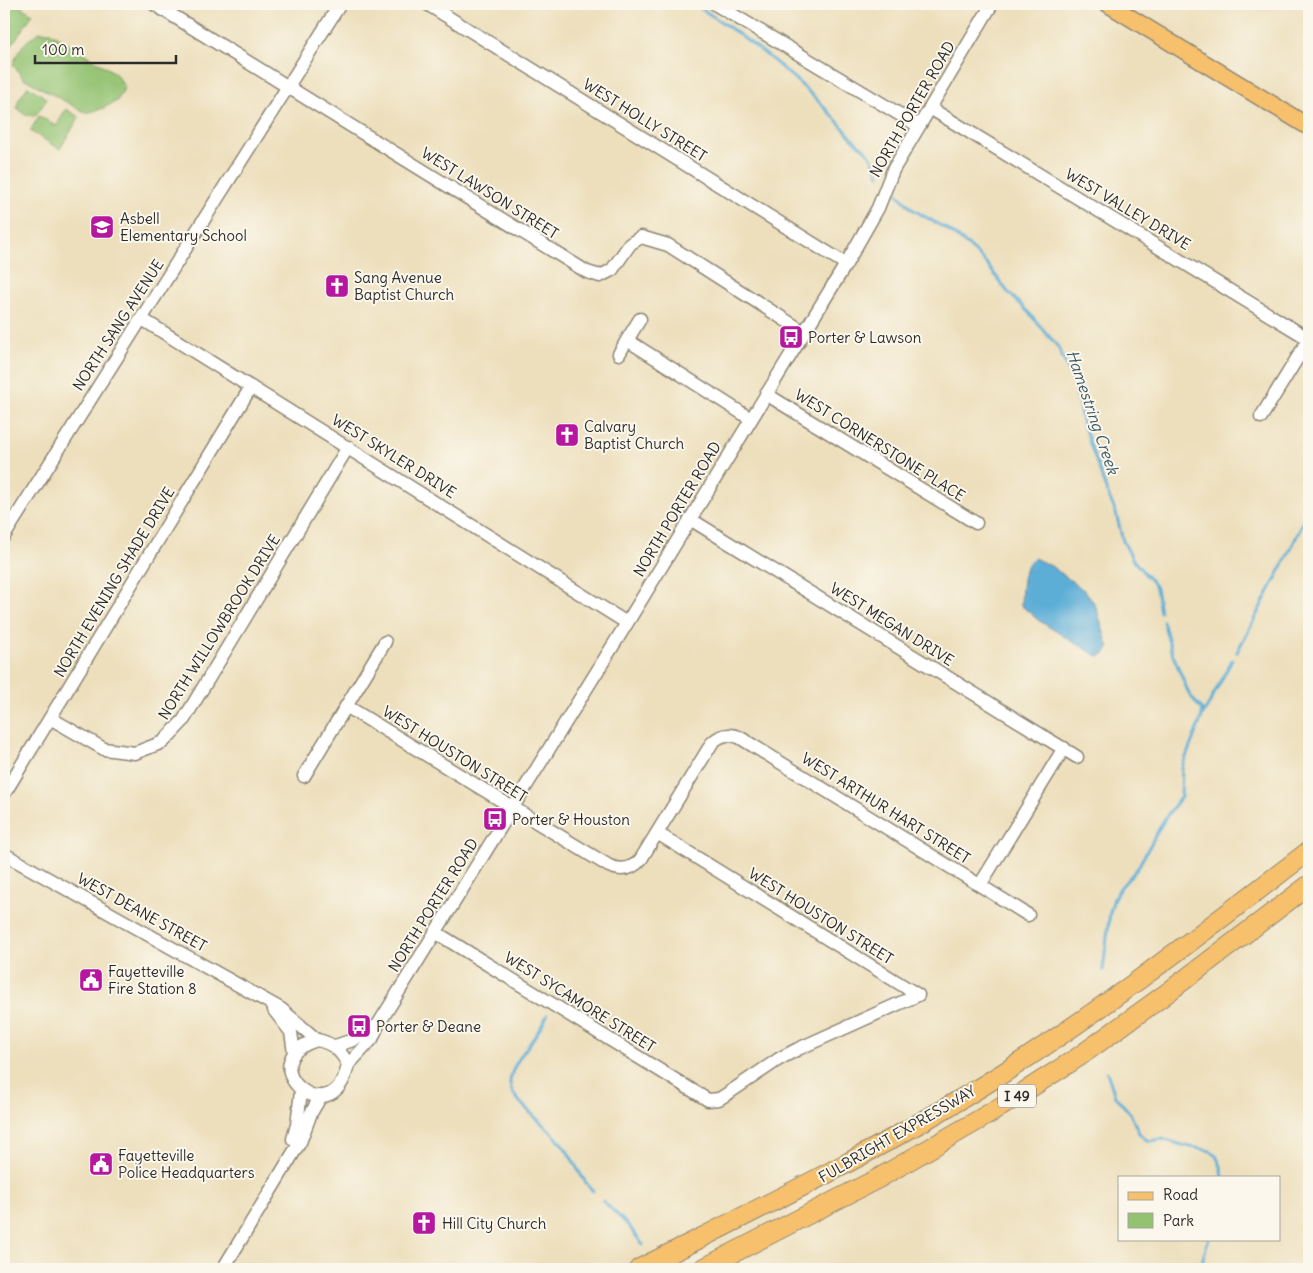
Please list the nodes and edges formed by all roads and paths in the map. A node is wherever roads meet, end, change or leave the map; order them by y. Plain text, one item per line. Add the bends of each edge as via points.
1 (154, 4) edge
2 (340, 4) edge
3 (428, 4) edge
4 (715, 4) edge
5 (992, 4) edge
6 (1108, 4) edge
7 (288, 86) junction
8 (930, 108) junction
9 (919, 126) junction
10 (1309, 127) edge
11 (846, 264) junction
12 (142, 319) junction
13 (640, 319) dead end
14 (804, 332) junction
15 (1309, 339) edge
16 (627, 340) junction
17 (619, 354) dead end
18 (251, 387) junction
19 (766, 394) junction
20 (1261, 417) dead end
21 (751, 418) junction
22 (348, 447) junction
23 (690, 519) junction
24 (976, 523) dead end
25 (4, 536) edge
26 (627, 623) junction
27 (385, 642) dead end
28 (346, 706) junction
29 (50, 718) junction
30 (1064, 748) junction
31 (1077, 757) dead end
32 (304, 776) dead end
33 (4, 794) edge
34 (512, 808) junction
35 (657, 833) junction
36 (1309, 838) edge
37 (1309, 850) edge
38 (4, 854) edge
39 (980, 885) junction
40 (1309, 885) edge
41 (1028, 915) dead end
42 (1213, 925) junction
43 (435, 932) junction
44 (264, 999) junction
45 (378, 1025) junction
46 (317, 1040) junction
47 (335, 1046) junction
48 (294, 1053) junction
49 (348, 1065) junction
50 (301, 1091) junction
51 (321, 1096) junction
52 (708, 1100) joint
53 (293, 1151) junction
54 (223, 1269) edge
55 (640, 1269) edge
56 (702, 1269) edge

1 - 7 street, WEST LAWSON STREET
2 - 7 street, NORTH SANG AVENUE
3 - 11 street, WEST HOLLY STREET
4 - 9 street
5 - 8 street, NORTH PORTER ROAD
6 - 10 main road
7 - 12 street, NORTH SANG AVENUE
7 - 14 street, WEST LAWSON STREET via 587,272 600,276 612,270 630,244 641,237 655,240 668,245
8 - 9 street, NORTH PORTER ROAD
8 - 15 street, WEST VALLEY DRIVE
9 - 11 street, NORTH PORTER ROAD via 893,170 870,224
11 - 14 street, NORTH PORTER ROAD
12 - 18 street, WEST SKYLER DRIVE
12 - 25 street, NORTH SANG AVENUE
13 - 16 street
14 - 19 street, NORTH PORTER ROAD
15 - 20 street
16 - 17 street
16 - 21 street
18 - 22 street, WEST SKYLER DRIVE
18 - 29 street, NORTH EVENING SHADE DRIVE
19 - 21 street, NORTH PORTER ROAD
19 - 24 street, WEST CORNERSTONE PLACE
21 - 23 street, NORTH PORTER ROAD
22 - 26 street, WEST SKYLER DRIVE
22 - 29 street, NORTH WILLOWBROOK DRIVE via 183,721 163,742 135,753 104,749
23 - 26 street, NORTH PORTER ROAD
23 - 30 street, WEST MEGAN DRIVE
26 - 34 street, NORTH PORTER ROAD
27 - 28 street
28 - 32 street
28 - 34 street, WEST HOUSTON STREET
29 - 33 street, NORTH EVENING SHADE DRIVE
30 - 31 street, WEST MEGAN DRIVE
30 - 39 street
34 - 35 street, WEST HOUSTON STREET via 618,870 636,865
34 - 43 street, NORTH PORTER ROAD
35 - 39 street, WEST ARTHUR HART STREET via 712,743 725,735 740,737
35 - 52 street, WEST HOUSTON STREET via 918,995 798,1049 719,1099
36 - 42 highway
37 - 42 highway, FULBRIGHT EXPRESSWAY / I 49
38 - 44 street, WEST DEANE STREET
39 - 41 street, WEST ARTHUR HART STREET
40 - 56 highway, FULBRIGHT EXPRESSWAY / I 49 via 1077,1058 994,1111 879,1178
42 - 55 highway, FULBRIGHT EXPRESSWAY / I 49 via 1059,1036 932,1117 815,1181
43 - 45 street, NORTH PORTER ROAD
43 - 52 street, WEST SYCAMORE STREET
44 - 46 street, WEST DEANE STREET
44 - 48 street, WEST DEANE STREET via 291,1032
45 - 47 street, NORTH PORTER ROAD via 353,1040
45 - 49 street, NORTH PORTER ROAD via 372,1039
46 - 47 street
46 - 48 street
47 - 49 street
48 - 50 street via 290,1070
49 - 51 street via 337,1088
50 - 51 street
50 - 53 street
51 - 53 street
53 - 54 street

